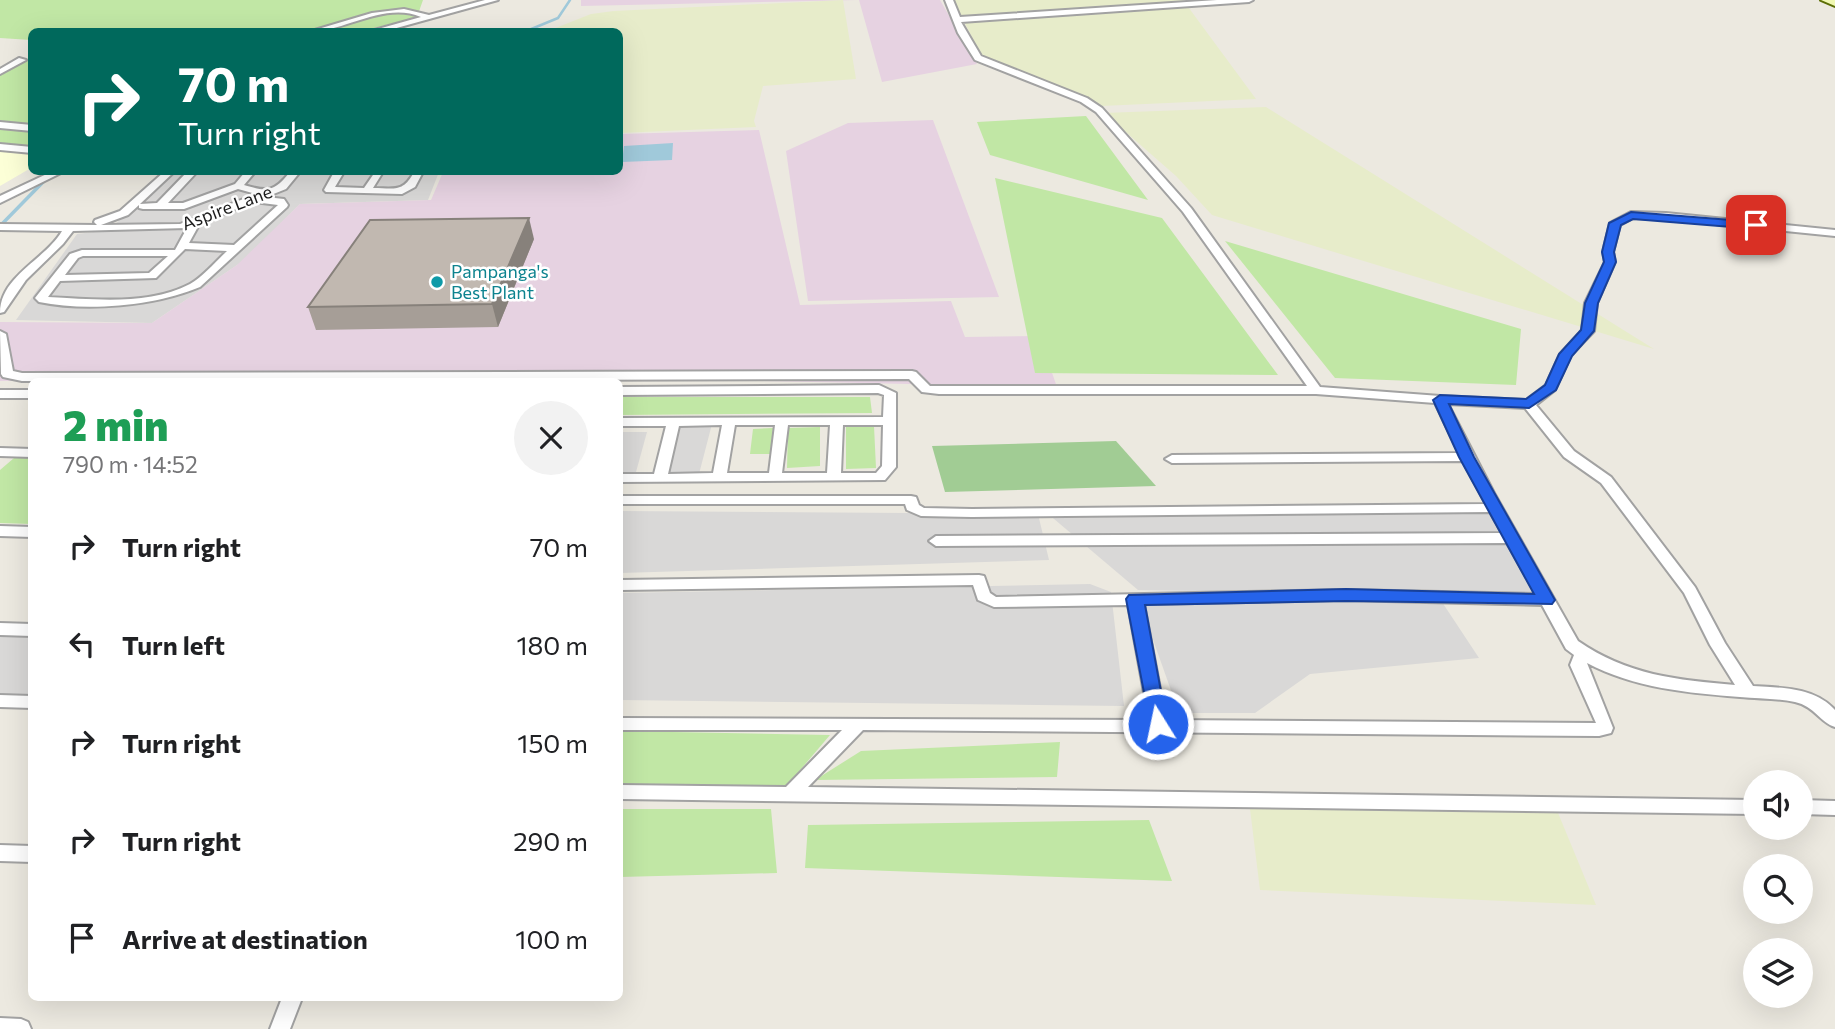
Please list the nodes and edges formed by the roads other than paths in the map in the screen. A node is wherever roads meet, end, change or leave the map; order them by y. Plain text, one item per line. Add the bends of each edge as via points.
1 (494, 0) edge
2 (949, 0) edge
3 (1250, 0) edge
4 (1826, 0) edge
5 (1835, 4) edge
6 (428, 17) junction
7 (957, 20) junction
8 (327, 28) edge
9 (386, 28) edge
10 (22, 60) dead end
11 (0, 72) edge
12 (0, 125) edge
13 (28, 128) edge
14 (0, 147) edge
15 (28, 150) edge
16 (52, 175) edge
17 (166, 175) edge
18 (189, 175) edge
19 (247, 175) edge
20 (293, 175) edge
21 (337, 175) edge
22 (377, 175) edge
23 (416, 175) edge
24 (238, 186) junction
25 (367, 190) junction
26 (266, 194) junction
27 (0, 200) edge
28 (253, 200) junction
29 (143, 206) dead end
30 (160, 206) junction
31 (195, 223) junction
32 (4, 227) edge
33 (73, 228) junction
34 (1835, 233) edge
35 (237, 248) junction
36 (180, 250) junction
37 (57, 278) junction
38 (0, 310) edge
39 (0, 334) edge
40 (3, 377) edge
41 (1316, 390) junction
42 (623, 391) edge
43 (0, 394) edge
44 (28, 394) edge
45 (1440, 400) junction
46 (1529, 404) junction
47 (837, 421) junction
48 (889, 421) junction
49 (623, 422) edge
50 (673, 422) junction
51 (729, 422) junction
52 (782, 422) junction
53 (0, 452) edge
54 (28, 453) edge
55 (1466, 457) junction
56 (1171, 458) dead end
57 (775, 477) junction
58 (834, 477) junction
59 (623, 478) edge
60 (660, 478) junction
61 (719, 478) junction
62 (623, 500) edge
63 (1495, 508) junction
64 (0, 531) edge
65 (28, 532) edge
66 (1511, 538) junction
67 (936, 541) dead end
68 (623, 585) edge
69 (1135, 599) junction
70 (1546, 600) junction
71 (0, 629) edge
72 (28, 631) edge
73 (1582, 654) junction
74 (1747, 690) junction
75 (0, 701) edge
76 (28, 702) edge
77 (1835, 721) edge
78 (623, 724) edge
79 (859, 724) junction
80 (1158, 724) junction
81 (623, 792) edge
82 (790, 794) junction
83 (1743, 807) edge
84 (1813, 807) edge
85 (1835, 808) edge
86 (0, 853) edge
87 (28, 854) edge
88 (291, 1001) edge
89 (0, 1028) edge
90 (21, 1029) edge
91 (280, 1029) edge

1 - 6 street
2 - 7 street
3 - 7 street
4 - 5 main road
6 - 8 street via 417,10 395,10
6 - 9 street
7 - 41 street via 978,58 1099,110 1187,210
10 - 11 street
12 - 13 street
14 - 15 street
16 - 27 street
17 - 33 street via 118,217
18 - 30 street
19 - 24 street
20 - 26 street, Aspire Lane via 283,187
21 - 25 street via 329,190
22 - 25 street
23 - 25 street via 402,191
24 - 26 street
24 - 30 street via 184,206
26 - 28 street, Aspire Lane
28 - 31 street, Aspire Lane
28 - 35 street via 280,201 282,205
29 - 30 street
31 - 33 street, Aspire Lane via 173,228
31 - 36 street
32 - 33 street, Aspire Lane
33 - 38 street via 37,262
34 - 46 street via 1666,216 1631,215 1615,223 1610,262 1591,303 1588,331 1566,354 1551,387
35 - 36 street
35 - 37 street via 196,285 134,302 43,300
36 - 37 street via 152,276
36 - 37 street via 82,253
39 - 40 street
40 - 41 street via 912,375 926,389 939,390
41 - 45 street
42 - 48 street via 879,389 890,393
43 - 44 street
45 - 46 street
45 - 55 street
46 - 74 street via 1569,454 1606,480 1690,591
47 - 48 street
47 - 52 street
47 - 58 street
48 - 58 street via 885,474
49 - 50 street
50 - 51 street
50 - 60 street
51 - 52 street
51 - 61 street
52 - 57 street
53 - 54 street
55 - 56 street
55 - 63 street
57 - 58 street
57 - 61 street
59 - 60 street
60 - 61 street
62 - 63 street via 911,500 912,507 922,512 947,513
63 - 66 street
64 - 65 street
66 - 67 street
66 - 70 street
68 - 69 street via 979,580 983,596 994,602
69 - 70 street via 1346,595
69 - 80 street
70 - 73 street
71 - 72 street
73 - 74 street via 1631,676
73 - 80 street via 1578,666 1603,719 1605,728 1600,730
74 - 77 street via 1799,695 1822,707
75 - 76 street
78 - 79 street
79 - 80 street
79 - 82 street
81 - 82 street
82 - 83 street
84 - 85 street
86 - 87 street
88 - 91 street
89 - 90 street

